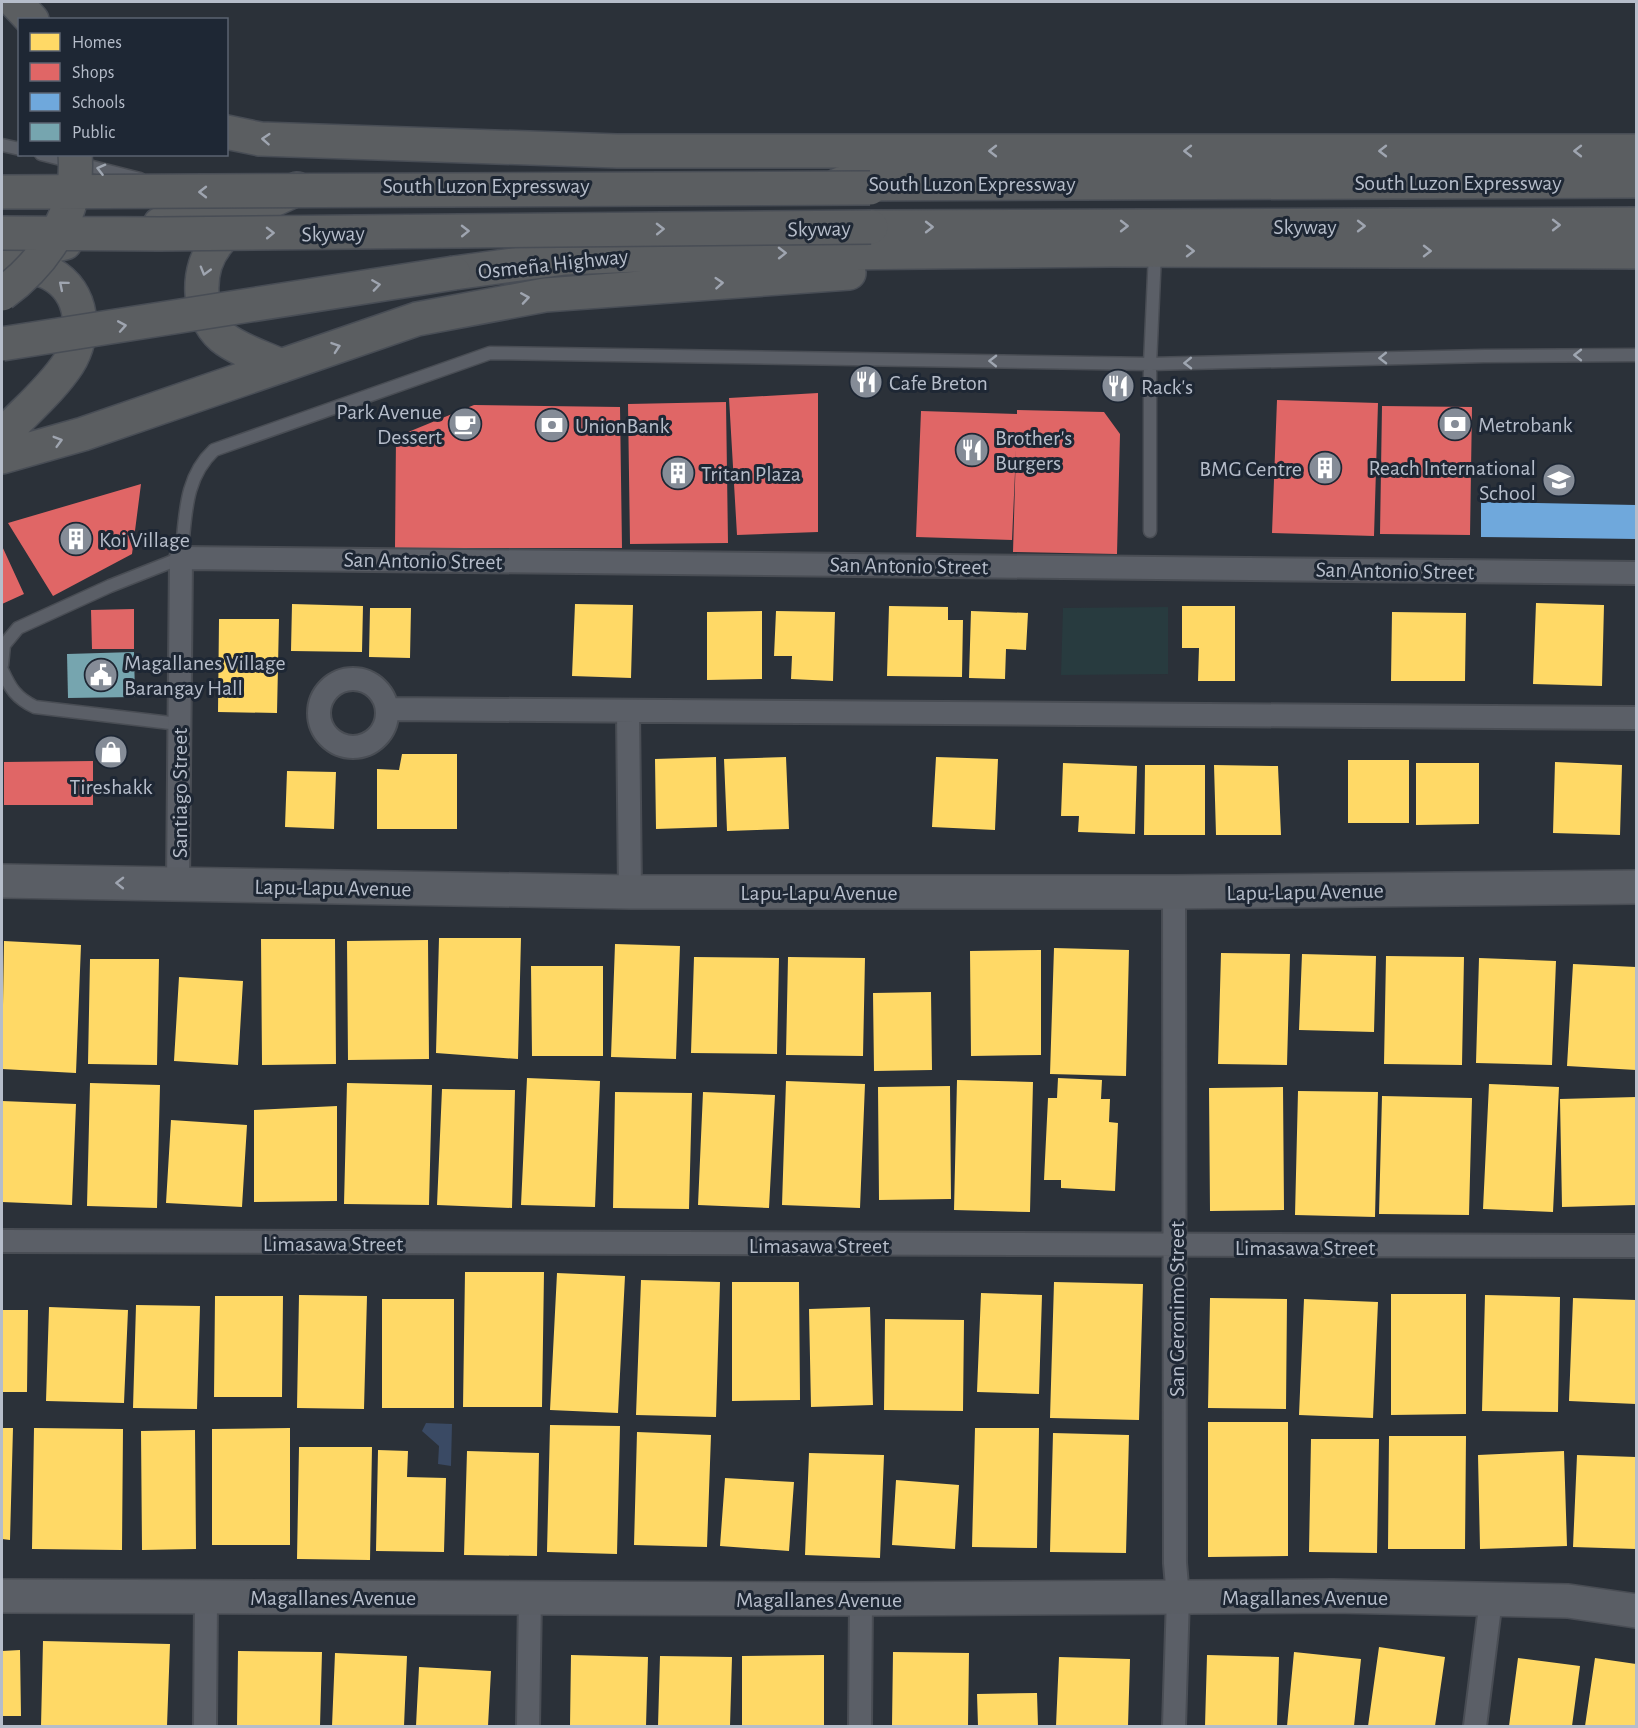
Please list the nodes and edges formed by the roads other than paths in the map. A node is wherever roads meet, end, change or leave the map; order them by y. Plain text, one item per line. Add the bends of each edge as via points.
1 (15, 2) edge
2 (30, 18) edge
3 (228, 132) edge
4 (2, 145) edge
5 (18, 149) edge
6 (1636, 151) edge
7 (49, 156) edge
8 (75, 156) edge
9 (158, 183) dead end
10 (1636, 183) edge
11 (2, 192) edge
12 (252, 210) junction
13 (1636, 225) edge
14 (2, 233) edge
15 (1111, 250) junction
16 (1156, 250) junction
17 (1636, 252) edge
18 (2, 257) edge
19 (2, 264) edge
20 (2, 294) edge
21 (2, 344) edge
22 (1636, 355) edge
23 (1150, 364) junction
24 (281, 366) junction
25 (2, 436) edge
26 (2, 457) edge
27 (1149, 531) dead end
28 (181, 558) junction
29 (1636, 573) edge
30 (2, 665) edge
31 (2, 670) edge
32 (387, 709) dead end
33 (628, 711) junction
34 (1636, 718) edge
35 (179, 724) junction
36 (2, 881) edge
37 (178, 884) junction
38 (1636, 887) edge
39 (630, 892) junction
40 (1174, 892) junction
41 (2, 1241) edge
42 (1636, 1246) edge
43 (1176, 1247) junction
44 (2, 1596) edge
45 (206, 1597) junction
46 (530, 1597) junction
47 (1178, 1597) junction
48 (861, 1599) junction
49 (1491, 1599) junction
50 (1636, 1611) edge
51 (205, 1726) edge
52 (528, 1726) edge
53 (860, 1726) edge
54 (1174, 1726) edge
55 (1474, 1726) edge

1 - 2 highway
6 -> 3 highway via 617,151 260,139
4 - 5 lane
9 -> 7 lane
8 - 20 highway, bridge via 72,196 56,234 37,265
10 -> 11 highway, Skyway, bridge
10 - 12 highway, South Luzon Expressway via 307,185
12 - 18 highway via 142,227
12 -> 24 highway via 216,243 204,271 201,291 206,317 222,336
14 -> 13 highway, Skyway, bridge
15 - 16 highway
21 -> 15 highway, Osmeña Highway, bridge via 565,258
24 -> 15 highway via 417,319 545,295
16 -> 17 highway
16 - 23 lane
25 -> 19 highway via 68,363 79,336 80,313 71,291 51,274
22 -> 23 lane
23 - 27 lane
23 -> 28 lane via 490,353 214,450 200,463 192,479
26 -> 24 highway via 83,434
28 - 29 street, San Antonio Street
28 - 30 lane via 18,628 4,645
28 - 35 street, Santiago Street
31 - 35 lane via 20,700 34,706
32 - 33 street
33 - 34 street
33 - 39 street
35 - 37 street, Santiago Street
37 -> 36 street, Lapu-Lapu Avenue
37 - 39 street, Lapu-Lapu Avenue
38 - 40 street, Lapu-Lapu Avenue
39 - 40 street, Lapu-Lapu Avenue
40 - 43 street, San Geronimo Street
41 - 43 street, Limasawa Street
42 - 43 street, Limasawa Street
43 - 47 street, San Geronimo Street
44 - 45 street, Magallanes Avenue
45 - 46 street, Magallanes Avenue
45 - 51 street
46 - 48 street, Magallanes Avenue
46 - 52 street
47 - 48 street, Magallanes Avenue
47 - 49 street, Magallanes Avenue
47 - 54 street, San Geronimo Street
48 - 53 street
49 - 50 street, Magallanes Avenue via 1568,1601
49 - 55 street

